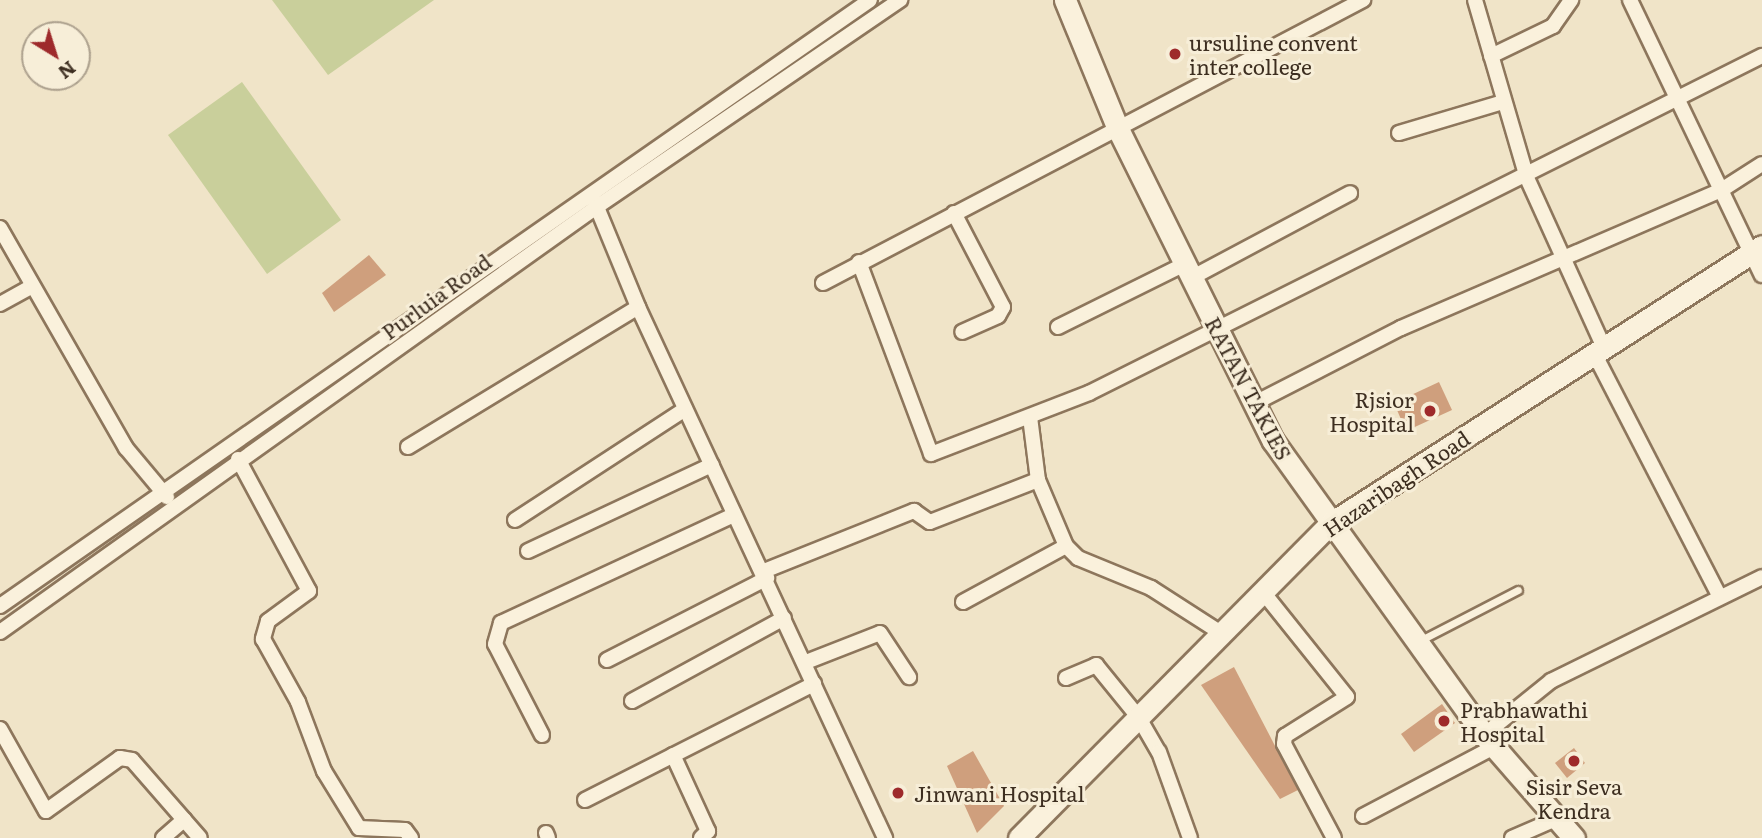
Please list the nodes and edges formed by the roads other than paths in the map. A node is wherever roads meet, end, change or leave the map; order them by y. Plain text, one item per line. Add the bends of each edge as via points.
1 (870, 0) edge
2 (900, 0) edge
3 (1065, 0) edge
4 (1363, 0) edge
5 (1475, 0) edge
6 (1571, 0) edge
7 (1630, 0) edge
8 (1491, 56) junction
9 (1762, 56) edge
10 (1674, 101) junction
11 (1503, 102) junction
12 (1118, 129) junction
13 (1399, 133) dead end
14 (1762, 164) edge
15 (1527, 178) junction
16 (1723, 189) junction
17 (1350, 193) dead end
18 (594, 199) junction
19 (954, 213) junction
20 (0, 228) edge
21 (1756, 250) edge
22 (859, 262) junction
23 (1563, 263) junction
24 (1190, 270) junction
25 (1762, 275) edge
26 (823, 283) dead end
27 (32, 286) junction
28 (0, 304) edge
29 (638, 307) junction
30 (1058, 327) dead end
31 (1216, 330) junction
32 (962, 332) dead end
33 (1600, 351) junction
34 (1253, 404) junction
35 (685, 410) junction
36 (1030, 417) junction
37 (408, 447) dead end
38 (238, 459) junction
39 (712, 465) junction
40 (1038, 480) junction
41 (163, 492) junction
42 (174, 506) junction
43 (734, 515) junction
44 (514, 520) dead end
45 (1331, 523) junction
46 (1066, 546) junction
47 (528, 551) dead end
48 (765, 574) junction
49 (1762, 577) edge
50 (1518, 590) dead end
51 (1263, 592) junction
52 (1719, 595) junction
53 (963, 603) dead end
54 (0, 606) edge
55 (784, 618) junction
56 (0, 632) edge
57 (1221, 633) junction
58 (1417, 642) junction
59 (607, 660) dead end
60 (806, 662) junction
61 (909, 677) dead end
62 (1066, 678) dead end
63 (814, 684) junction
64 (632, 701) dead end
65 (1139, 718) junction
66 (0, 729) edge
67 (542, 735) dead end
68 (1489, 741) junction
69 (673, 755) junction
70 (585, 800) dead end
71 (1363, 816) dead end
72 (1556, 819) junction
73 (184, 820) junction
74 (163, 838) edge
75 (200, 838) edge
76 (411, 838) edge
77 (701, 838) edge
78 (885, 838) edge
79 (1018, 838) edge
80 (1190, 838) edge
81 (1334, 838) edge
82 (1512, 838) edge
83 (1574, 838) edge

1 - 18 street, Purluia Road
2 - 18 street, Purluia Road
3 - 12 street, RATAN TAKIES
4 - 12 street
5 - 8 street
6 - 8 street via 1553,26
7 - 10 street
8 - 11 street
9 - 10 street
10 - 15 street
10 - 16 street
11 - 13 street
11 - 15 street
12 - 19 street
12 - 24 street, RATAN TAKIES
14 - 16 street
15 - 23 street
15 - 31 street
16 - 21 street
16 - 23 street
17 - 24 street
18 - 29 street
18 - 38 street, Purluia Road
18 - 41 street, Purluia Road
19 - 22 street
19 - 32 street via 1003,307 998,316
20 - 27 street
21 - 25 street
21 - 33 street, Hazaribagh Road
22 - 26 street
22 - 36 street via 890,359 931,454
23 - 33 street
23 - 34 street via 1401,328
24 - 30 street
24 - 31 street, RATAN TAKIES
27 - 28 street
27 - 41 street via 142,473
29 - 35 street
29 - 37 street
31 - 34 street, RATAN TAKIES
31 - 36 street
33 - 45 street, Hazaribagh Road
33 - 52 street
34 - 45 street, RATAN TAKIES
35 - 39 street
35 - 44 street
36 - 40 street
38 - 42 street, Purluia Road
38 - 76 street via 310,591 268,621 263,639 298,702 324,771 359,828 405,830
39 - 43 street
39 - 47 street
40 - 46 street
40 - 48 street via 930,522 914,511
41 - 42 street
41 - 54 street, Purluia Road
42 - 56 street, Purluia Road
43 - 48 street
43 - 67 street via 501,623 495,644
45 - 51 street, Hazaribagh Road
45 - 58 street, RATAN TAKIES
46 - 53 street
46 - 57 street via 1078,558 1151,589
48 - 55 street
48 - 59 street
49 - 52 street
50 - 58 lane
51 - 57 street, Hazaribagh Road
51 - 81 street via 1347,696 1285,736 1284,744
52 - 68 street via 1551,681
55 - 60 street
55 - 64 street
57 - 65 street, Hazaribagh Road
58 - 68 street, RATAN TAKIES
60 - 61 street via 880,633
60 - 63 street
62 - 65 street via 1096,665
63 - 69 street
63 - 78 street
65 - 79 street, Hazaribagh Road
65 - 80 street via 1159,752
66 - 73 street via 46,811 120,758 132,760
68 - 71 street
68 - 72 street, RATAN TAKIES
69 - 70 street
69 - 77 street via 708,831
72 - 82 street
72 - 83 street, RATAN TAKIES
73 - 74 street
73 - 75 street

